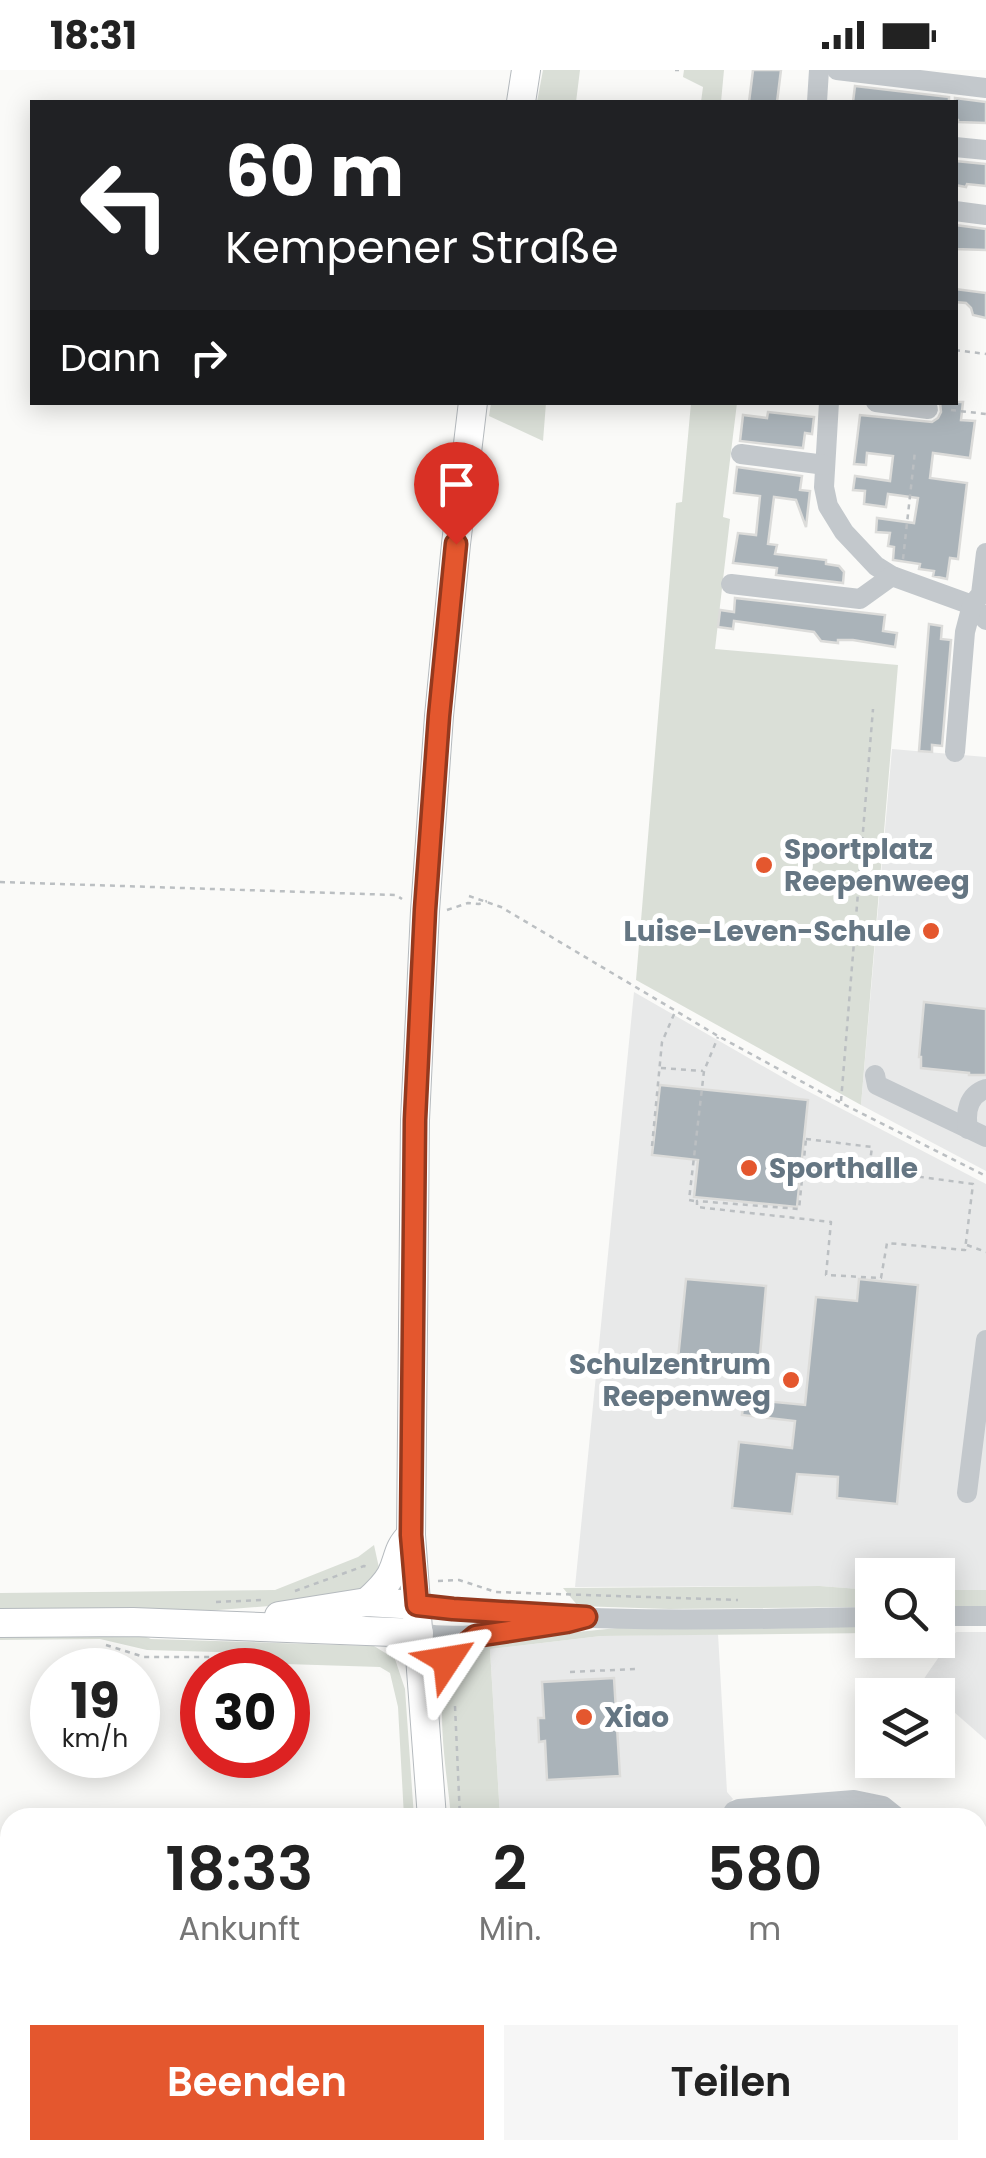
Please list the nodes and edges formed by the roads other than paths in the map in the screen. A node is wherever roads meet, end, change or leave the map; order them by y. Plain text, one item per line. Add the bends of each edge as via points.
1 (526, 70) edge
2 (819, 70) edge
3 (837, 70) edge
4 (986, 88) edge
5 (521, 100) edge
6 (817, 100) edge
7 (958, 147) edge
8 (986, 150) edge
9 (958, 211) edge
10 (986, 214) edge
11 (473, 405) edge
12 (829, 405) edge
13 (898, 405) edge
14 (928, 409) dead end
15 (741, 454) dead end
16 (825, 465) junction
17 (986, 553) edge
18 (896, 578) junction
19 (731, 584) dead end
20 (979, 613) edge
21 (955, 752) dead end
22 (875, 1075) dead end
23 (986, 1088) edge
24 (977, 1133) edge
25 (986, 1340) edge
26 (967, 1493) dead end
27 (411, 1535) junction
28 (367, 1602) junction
29 (955, 1616) edge
30 (986, 1616) edge
31 (586, 1617) junction
32 (855, 1617) edge
33 (418, 1619) junction
34 (0, 1623) edge
35 (228, 1626) junction
36 (476, 1636) junction
37 (425, 1710) junction
38 (431, 1808) edge
39 (739, 1808) edge
40 (886, 1808) edge

1 - 5 main road
2 - 6 street
3 - 4 street
7 - 8 street
9 - 10 street
11 - 27 main road via 425,910 415,1120
12 - 16 street
13 - 14 street
15 - 16 street
16 - 18 street via 828,506 844,532
17 - 20 street
18 - 19 street via 860,598
18 - 20 street
20 - 21 street via 965,632
22 - 24 street via 877,1085
23 - 24 street via 968,1104 966,1117
25 - 26 street
27 - 28 main road
27 - 33 main road
28 - 33 main road
28 - 35 main road
29 - 30 street
31 - 32 street
31 - 33 street via 453,1609
31 - 36 street
33 - 35 main road
33 - 36 street via 445,1637
33 - 37 main road
34 - 35 main road
36 - 37 street via 447,1660 437,1699
37 - 38 main road
39 - 40 street via 854,1800

